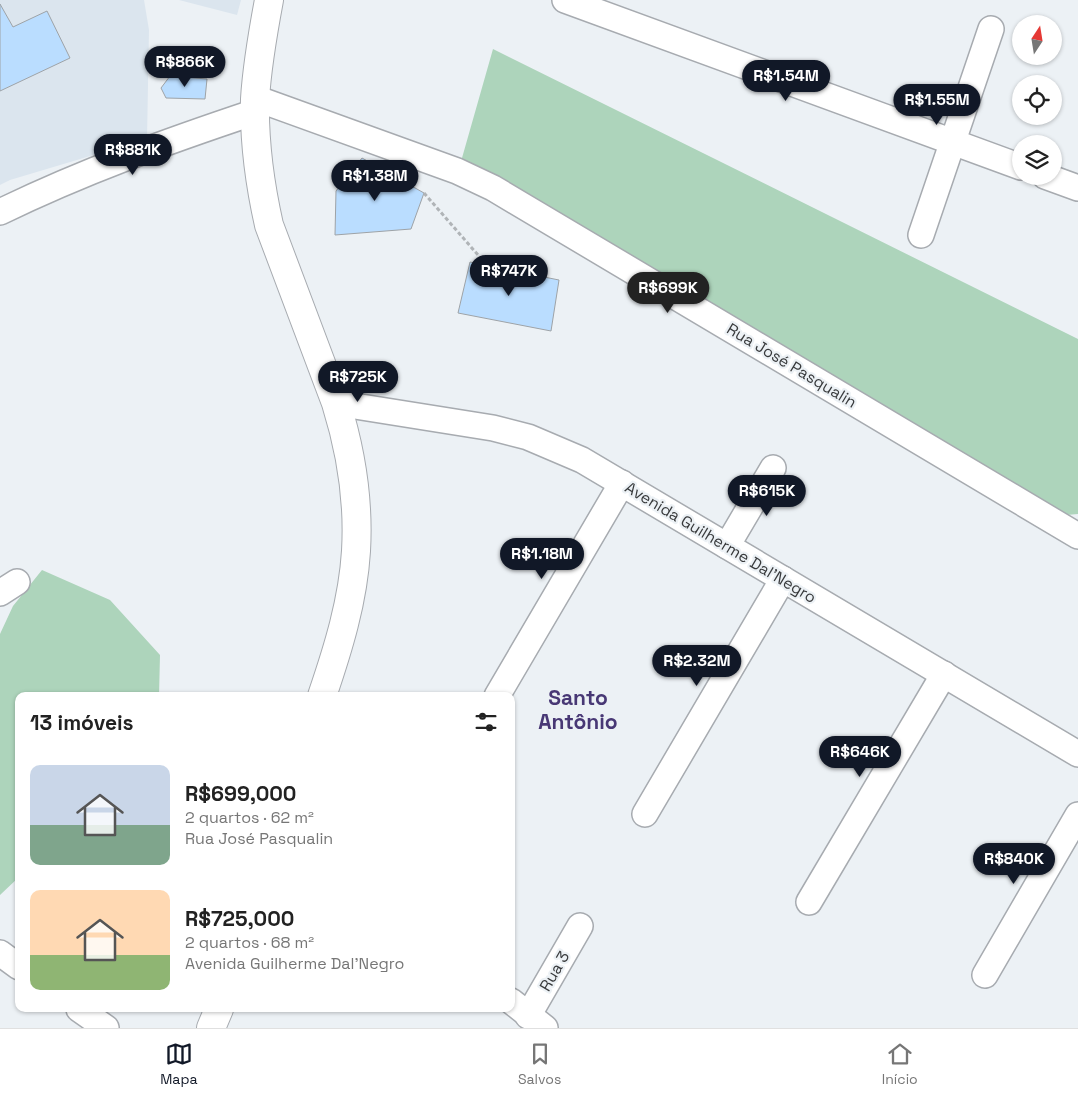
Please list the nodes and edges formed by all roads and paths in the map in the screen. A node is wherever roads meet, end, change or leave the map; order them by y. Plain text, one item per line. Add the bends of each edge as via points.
1 (269, 0) edge
2 (565, 0) edge
3 (991, 29) dead end
4 (255, 105) junction
5 (952, 142) junction
6 (1012, 165) edge
7 (1062, 182) edge
8 (1078, 188) edge
9 (424, 193) dead end
10 (0, 212) edge
11 (921, 235) dead end
12 (485, 263) dead end
13 (336, 403) junction
14 (773, 468) dead end
15 (622, 483) junction
16 (1078, 536) edge
17 (727, 546) junction
18 (784, 579) junction
19 (944, 674) junction
20 (323, 692) edge
21 (499, 692) edge
22 (1078, 754) edge
23 (646, 814) dead end
24 (1078, 815) edge
25 (810, 902) dead end
26 (580, 926) dead end
27 (0, 954) edge
28 (15, 964) edge
29 (985, 975) dead end
30 (83, 1012) edge
31 (218, 1012) edge
32 (528, 1015) edge
33 (106, 1028) edge
34 (210, 1028) edge

1 - 4 street
2 - 5 street
3 - 5 street
4 - 10 street via 92,170
4 - 13 street via 262,195 269,225
4 - 16 street, Rua José Pasqualin via 457,171 493,188
5 - 6 street
5 - 11 street
7 - 8 street
9 - 12 path
13 - 15 street, Avenida Guilherme Dal'Negro via 493,428 528,437 582,460
13 - 20 street via 352,467 356,551 340,642
14 - 17 street
15 - 17 street, Avenida Guilherme Dal'Negro
15 - 21 street
17 - 18 street, Avenida Guilherme Dal'Negro
18 - 19 street, Avenida Guilherme Dal'Negro
18 - 23 street
19 - 22 street, Avenida Guilherme Dal'Negro
19 - 25 street
24 - 29 street
26 - 32 street, Rua 3
27 - 28 street
30 - 33 street
31 - 34 street

